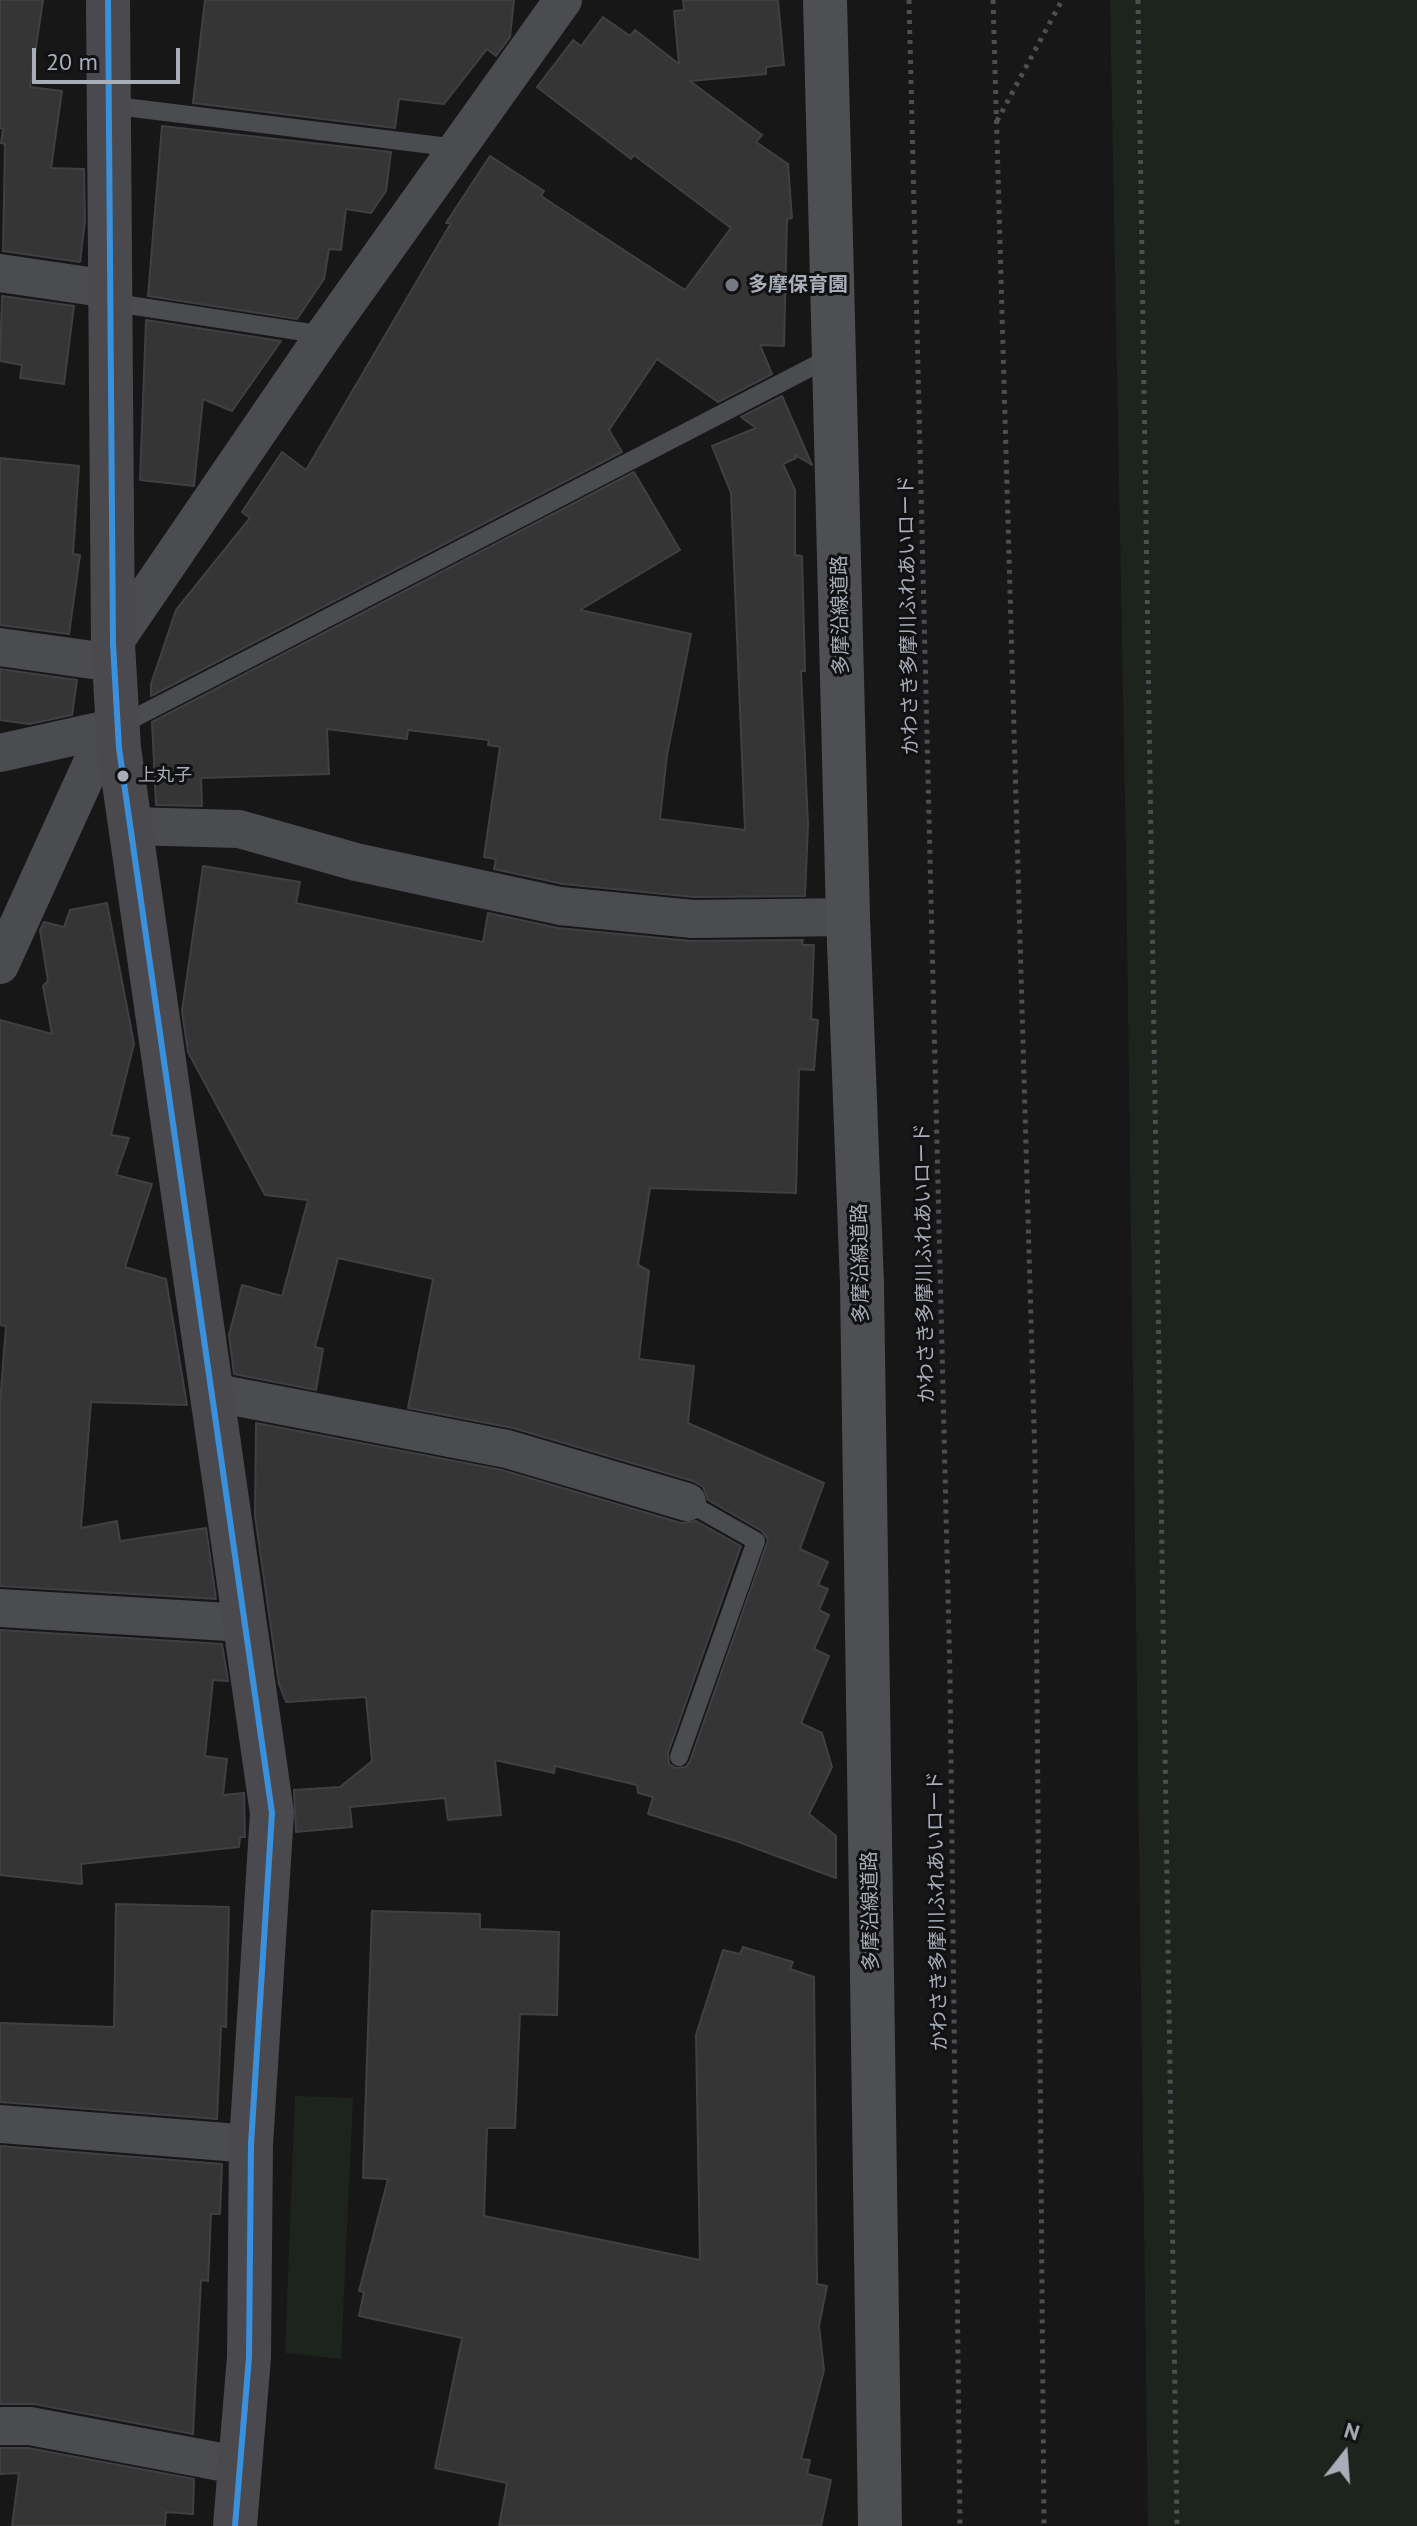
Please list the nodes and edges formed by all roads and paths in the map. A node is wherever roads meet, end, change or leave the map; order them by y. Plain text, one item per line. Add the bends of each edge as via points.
1 (108, 0) edge
2 (563, 0) edge
3 (825, 0) edge
4 (909, 0) edge
5 (993, 0) edge
6 (1062, 0) edge
7 (1138, 0) edge
8 (108, 105) junction
9 (996, 122) junction
10 (457, 148) junction
11 (0, 273) edge
12 (109, 296) junction
13 (324, 335) junction
14 (834, 356) junction
15 (0, 647) edge
16 (114, 654) junction
17 (117, 727) junction
18 (0, 753) edge
19 (130, 826) junction
20 (848, 917) junction
21 (0, 965) edge
22 (211, 1392) junction
23 (687, 1502) joint
24 (0, 1608) edge
25 (244, 1623) junction
26 (679, 1757) dead end
27 (0, 2124) edge
28 (251, 2144) junction
29 (0, 2426) edge
30 (242, 2466) junction
31 (235, 2526) edge
32 (880, 2526) edge
33 (960, 2526) edge
34 (1044, 2526) edge
35 (1177, 2526) edge

1 - 8 street
2 - 10 street
3 - 14 main road, 多摩沿線道路
4 - 33 path, かわさき多摩川ふれあいロード via 950,1676
5 - 9 path
6 - 9 path
7 - 35 path
8 - 10 lane
8 - 12 street
9 - 34 path via 1035,1459
10 - 13 street
11 - 12 street
12 - 13 lane
12 - 16 street
13 - 16 street
14 - 17 lane
14 - 20 main road, 多摩沿線道路
15 - 16 street
16 - 17 street
17 - 18 street
17 - 19 street
17 - 21 street via 91,765
19 - 20 street via 239,829 356,862 560,906 693,919
19 - 22 street
20 - 32 main road, 多摩沿線道路 via 862,1284
22 - 23 street via 507,1449
22 - 25 street
23 - 26 lane via 756,1541
24 - 25 street
25 - 28 street via 272,1813
27 - 28 street
28 - 30 street
29 - 30 street via 30,2426
30 - 31 street

